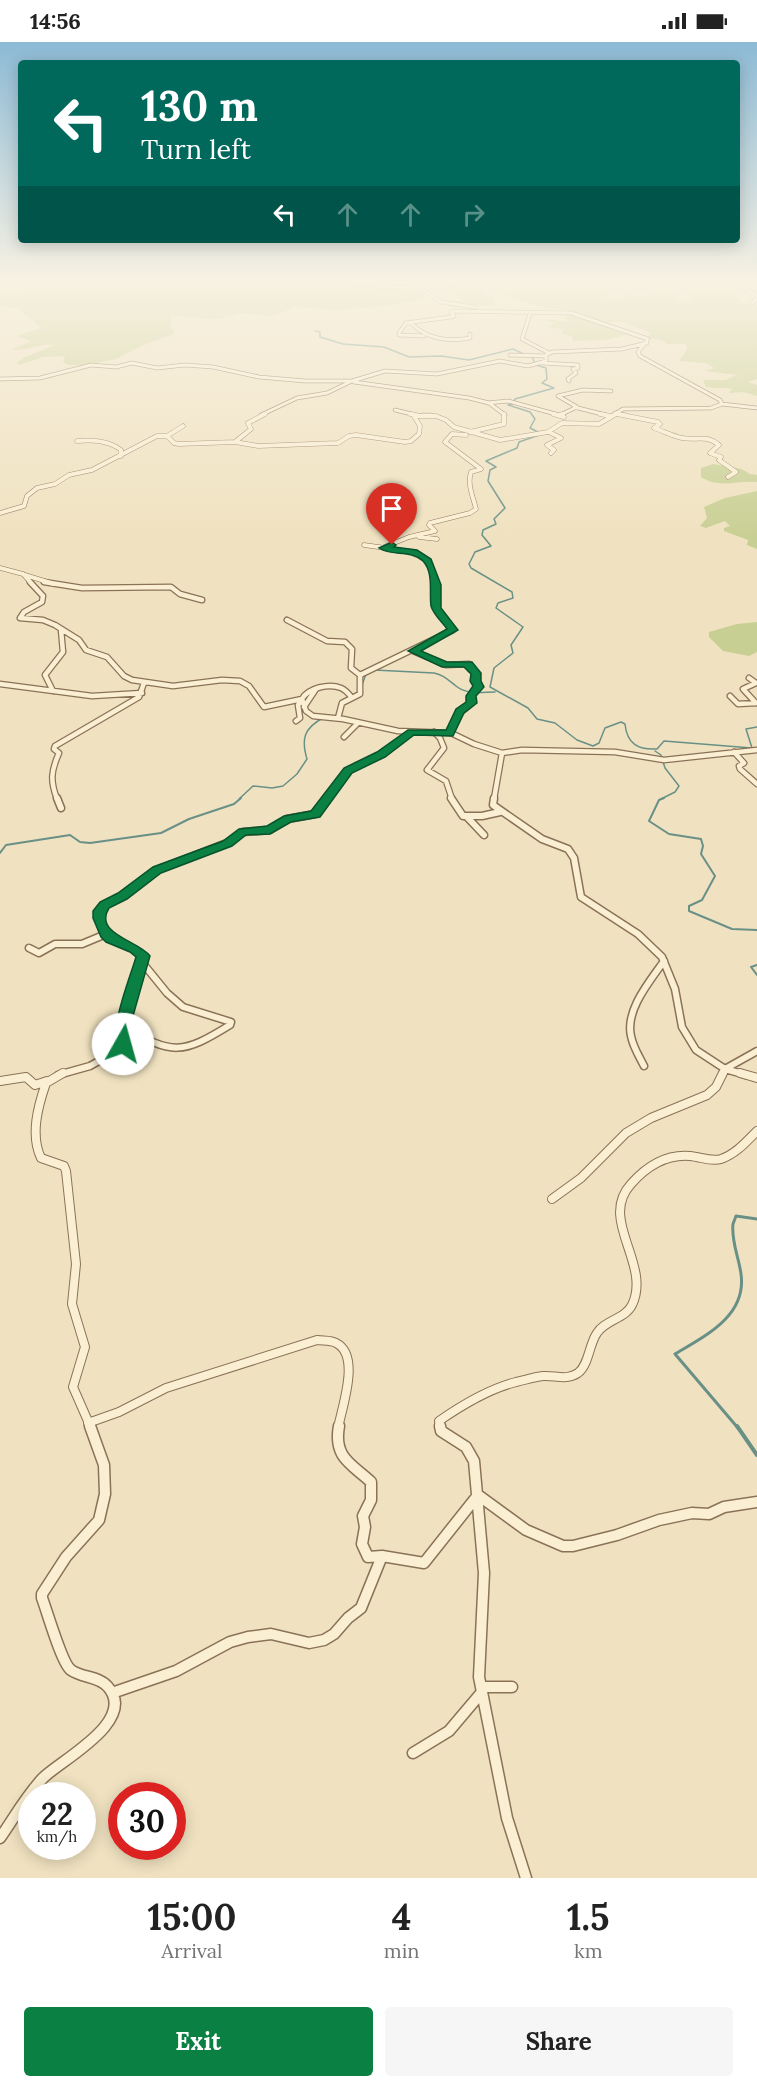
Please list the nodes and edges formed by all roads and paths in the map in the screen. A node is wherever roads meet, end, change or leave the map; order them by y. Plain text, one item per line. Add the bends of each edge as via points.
1 (77, 369) edge
2 (221, 369) edge
3 (466, 369) edge
4 (574, 369) edge
5 (665, 369) edge
6 (0, 379) edge
7 (351, 381) junction
8 (569, 381) dead end
9 (611, 391) dead end
10 (487, 403) junction
11 (565, 404) dead end
12 (722, 404) junction
13 (576, 408) junction
14 (757, 408) edge
15 (395, 410) dead end
16 (416, 415) junction
17 (560, 415) junction
18 (613, 415) junction
19 (567, 422) junction
20 (183, 426) dead end
21 (470, 432) junction
22 (549, 432) junction
23 (167, 436) junction
24 (485, 436) junction
25 (77, 441) dead end
26 (235, 442) junction
27 (551, 453) dead end
28 (121, 456) junction
29 (728, 477) dead end
30 (0, 513) edge
31 (429, 534) junction
32 (419, 537) dead end
33 (437, 539) dead end
34 (364, 545) dead end
35 (383, 548) junction
36 (0, 568) edge
37 (24, 575) junction
38 (202, 600) dead end
39 (287, 620) dead end
40 (61, 630) junction
41 (413, 651) junction
42 (360, 675) junction
43 (749, 678) dead end
44 (144, 682) junction
45 (0, 684) edge
46 (754, 687) edge
47 (316, 689) junction
48 (53, 691) junction
49 (142, 693) junction
50 (730, 696) dead end
51 (352, 698) junction
52 (302, 700) junction
53 (757, 703) edge
54 (304, 706) junction
55 (338, 718) junction
56 (296, 721) dead end
57 (358, 723) junction
58 (412, 732) junction
59 (433, 732) junction
60 (450, 733) junction
61 (344, 737) dead end
62 (757, 750) edge
63 (734, 752) junction
64 (502, 753) junction
65 (757, 784) edge
66 (61, 807) dead end
67 (500, 812) junction
68 (467, 817) junction
69 (484, 835) dead end
70 (106, 934) junction
71 (28, 948) dead end
72 (141, 961) junction
73 (664, 961) junction
74 (124, 1026) junction
75 (757, 1051) edge
76 (644, 1066) dead end
77 (725, 1069) junction
78 (757, 1078) edge
79 (0, 1081) edge
80 (47, 1081) junction
81 (757, 1131) edge
82 (552, 1200) dead end
83 (88, 1423) junction
84 (478, 1495) junction
85 (757, 1502) edge
86 (382, 1556) junction
87 (512, 1687) dead end
88 (481, 1690) junction
89 (112, 1693) junction
90 (413, 1753) dead end
91 (0, 1838) edge
92 (526, 1878) edge

1 - 6 street via 40,378
2 - 7 street via 259,377
3 - 7 street via 433,374 388,371
4 - 8 street via 576,373
5 - 12 street
7 - 10 street via 402,390 414,388
7 - 26 street via 327,393 297,398 255,417 248,423 250,429
9 - 13 street via 576,390 558,396
10 - 17 street via 498,400 524,404
10 - 21 street via 505,414 505,423
11 - 13 street
12 - 14 street
12 - 18 street via 712,408 626,409
13 - 17 street
13 - 18 street
15 - 16 street
16 - 21 street via 444,417 454,427
16 - 26 street via 421,430 411,441 349,435 338,443 307,445 258,446
17 - 19 street
18 - 19 street via 597,424
18 - 29 street via 657,421 660,424 654,428 686,439 695,436 713,440 719,445 710,453 736,472
19 - 22 street
20 - 23 street
21 - 24 street
22 - 24 street via 500,440
22 - 27 street via 561,438 547,445 554,450
23 - 26 street via 179,444
23 - 28 street via 152,437
24 - 31 street via 453,434 446,440 449,447 482,470 469,476 476,509 430,523 435,530
25 - 28 street via 91,440 117,447
28 - 30 street via 38,488 27,496 24,506
31 - 32 street
31 - 33 street
31 - 35 street via 404,537
34 - 35 street
35 - 41 street via 414,552 428,561 436,585 436,608 453,630
36 - 37 street
37 - 38 street via 82,588 169,587
37 - 40 street via 43,600 20,618 46,621
39 - 42 street via 328,642 345,642 352,649 351,668
40 - 44 street via 79,640 86,650 107,657 127,678
40 - 48 street via 63,652 45,675
41 - 42 street
41 - 60 street via 445,665 469,664 476,673 478,687 471,696 471,704 458,715
42 - 51 street via 361,691
43 - 46 street via 756,683
44 - 49 street
44 - 52 street via 172,686 240,681 249,686 262,706 294,698
45 - 48 street
46 - 53 street via 743,689
47 - 51 street via 342,688
47 - 52 street via 306,692
47 - 54 street
48 - 49 street via 100,696
49 - 66 street via 55,746 59,753 51,783
50 - 53 street via 738,704
51 - 55 street via 341,704
52 - 54 street
52 - 56 street via 298,705 300,718
54 - 55 street via 313,716
55 - 57 street
57 - 58 street
57 - 61 street
58 - 59 street
58 - 70 street via 348,771 315,814 288,819 270,830 243,832 227,843 157,870 108,902 99,915
59 - 60 street
59 - 68 street via 445,745 427,770 446,782 449,797
60 - 64 street
62 - 63 street
63 - 64 street via 664,760 615,752
63 - 65 street via 744,763 740,769
64 - 67 street via 493,802
67 - 68 street
67 - 73 street via 542,839 568,849 574,858 581,897 638,934
68 - 69 street
70 - 71 street via 82,944 55,944 39,953
70 - 72 street via 140,952
72 - 74 street
72 - 74 street via 158,984 183,1005 199,1014 206,1012 231,1022 207,1039 171,1050 159,1048
73 - 76 street via 631,1018 630,1031
73 - 77 street via 675,989 682,1027 690,1042 703,1056
74 - 80 street via 122,1048 90,1066
75 - 77 street
77 - 78 street
77 - 82 street via 707,1095 626,1133 581,1178
79 - 80 street via 26,1077 35,1085
80 - 83 street via 40,1102 37,1151 41,1158 64,1166 66,1171 76,1264 72,1304 85,1347 73,1387
81 - 84 street via 728,1156 714,1160 684,1156 663,1160 651,1165 630,1185 618,1206 618,1222 634,1263 634,1300 628,1312 604,1323 593,1336 580,1372 569,1378 544,1376 513,1383 457,1408 439,1421 439,1428 469,1450
83 - 86 street via 166,1388 317,1340 334,1343 346,1353 350,1367 336,1430 339,1448 355,1471 371,1482 371,1500 363,1516 362,1544 366,1556
83 - 89 street via 104,1465 102,1509 93,1529 66,1557 42,1598 69,1670 104,1683
84 - 85 street via 526,1530 563,1546 617,1535 659,1520 709,1514 724,1507
84 - 86 street via 427,1561
84 - 88 street via 484,1573
86 - 89 street via 361,1608 324,1640 309,1643 271,1634 248,1637 230,1642 176,1671
87 - 88 street
88 - 90 street via 461,1719
88 - 92 street via 507,1818
89 - 91 street via 111,1712 101,1731 44,1777

